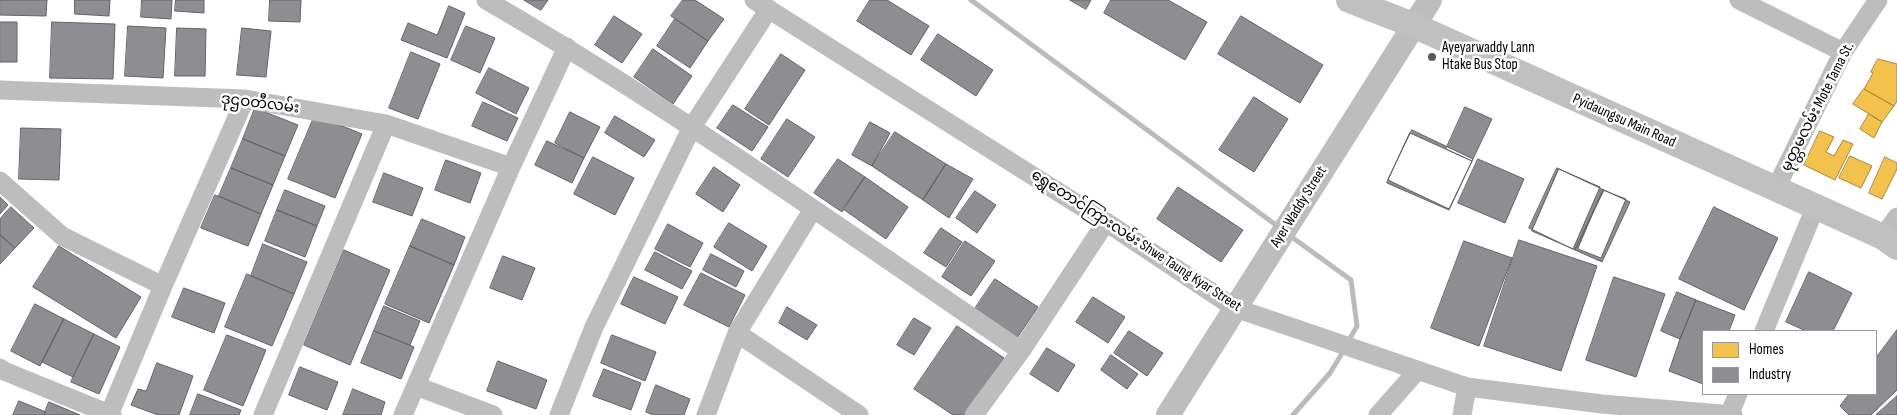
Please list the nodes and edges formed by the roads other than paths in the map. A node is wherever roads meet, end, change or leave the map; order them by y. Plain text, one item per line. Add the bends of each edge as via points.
1 (486, 0) edge
2 (1349, 0) edge
3 (1430, 0) edge
4 (1739, 0) edge
5 (1878, 0) edge
6 (762, 5) edge
7 (1413, 25) junction
8 (567, 47) junction
9 (1843, 52) junction
10 (0, 90) edge
11 (245, 99) junction
12 (386, 124) junction
13 (692, 127) junction
14 (511, 167) junction
15 (0, 182) edge
16 (1775, 190) junction
17 (1815, 208) junction
18 (813, 209) junction
19 (1106, 222) junction
20 (1892, 234) edge
21 (163, 286) junction
22 (1235, 308) junction
23 (1764, 330) edge
24 (737, 333) junction
25 (1021, 352) junction
26 (0, 368) edge
27 (1417, 371) junction
28 (416, 386) junction
29 (1467, 387) junction
30 (1738, 395) edge
31 (1601, 409) edge
32 (1730, 414) edge
33 (110, 415) edge
34 (263, 415) edge
35 (403, 415) edge
36 (493, 415) edge
37 (559, 415) edge
38 (706, 415) edge
39 (859, 415) edge
40 (974, 415) edge
41 (1168, 415) edge
42 (1378, 415) edge
43 (1462, 415) edge

1 - 8 street
2 - 7 main road, Pyidaungsu Main Road
3 - 7 street, Ayer Waddy Street
4 - 9 street
5 - 9 street, မုတ္တမလမ်း Mote Tama St.
6 - 13 street
6 - 19 street, ရွှေတောင်ကြားလမ်း Shwe Taung Kyar Street
7 - 16 main road, Pyidaungsu Main Road
7 - 22 street, Ayer Waddy Street
8 - 13 street
8 - 14 street
9 - 16 street, မုတ္တမလမ်း Mote Tama St.
10 - 11 street, ဒုဌဝတီလမ်း
11 - 12 street, ဒုဌဝတီလမ်း
11 - 21 street
12 - 14 street, ဒုဌဝတီလမ်း
12 - 34 street
13 - 18 street
13 - 37 street via 594,327
14 - 28 street
15 - 21 street via 62,236
16 - 17 main road, Pyidaungsu Main Road
17 - 20 main road, Pyidaungsu Main Road
17 - 23 street
18 - 24 street
18 - 25 street
19 - 22 street, ရွှေတောင်ကြားလမ်း Shwe Taung Kyar Street
19 - 25 street
21 - 33 street
22 - 27 street, ရွှေတောင်ကြားလမ်း Shwe Taung Kyar Street
22 - 41 street, Ayer Waddy Street
24 - 38 street
24 - 39 street
25 - 40 street
26 - 33 street
27 - 29 street, ရွှေတောင်ကြားလမ်း Shwe Taung Kyar Street
27 - 42 street
28 - 35 street
28 - 36 street
29 - 31 street, ရွှေတောင်ကြားလမ်း Shwe Taung Kyar Street
29 - 43 street
30 - 32 street
31 - 32 street, ရွှေတောင်ကြားလမ်း Shwe Taung Kyar Street

